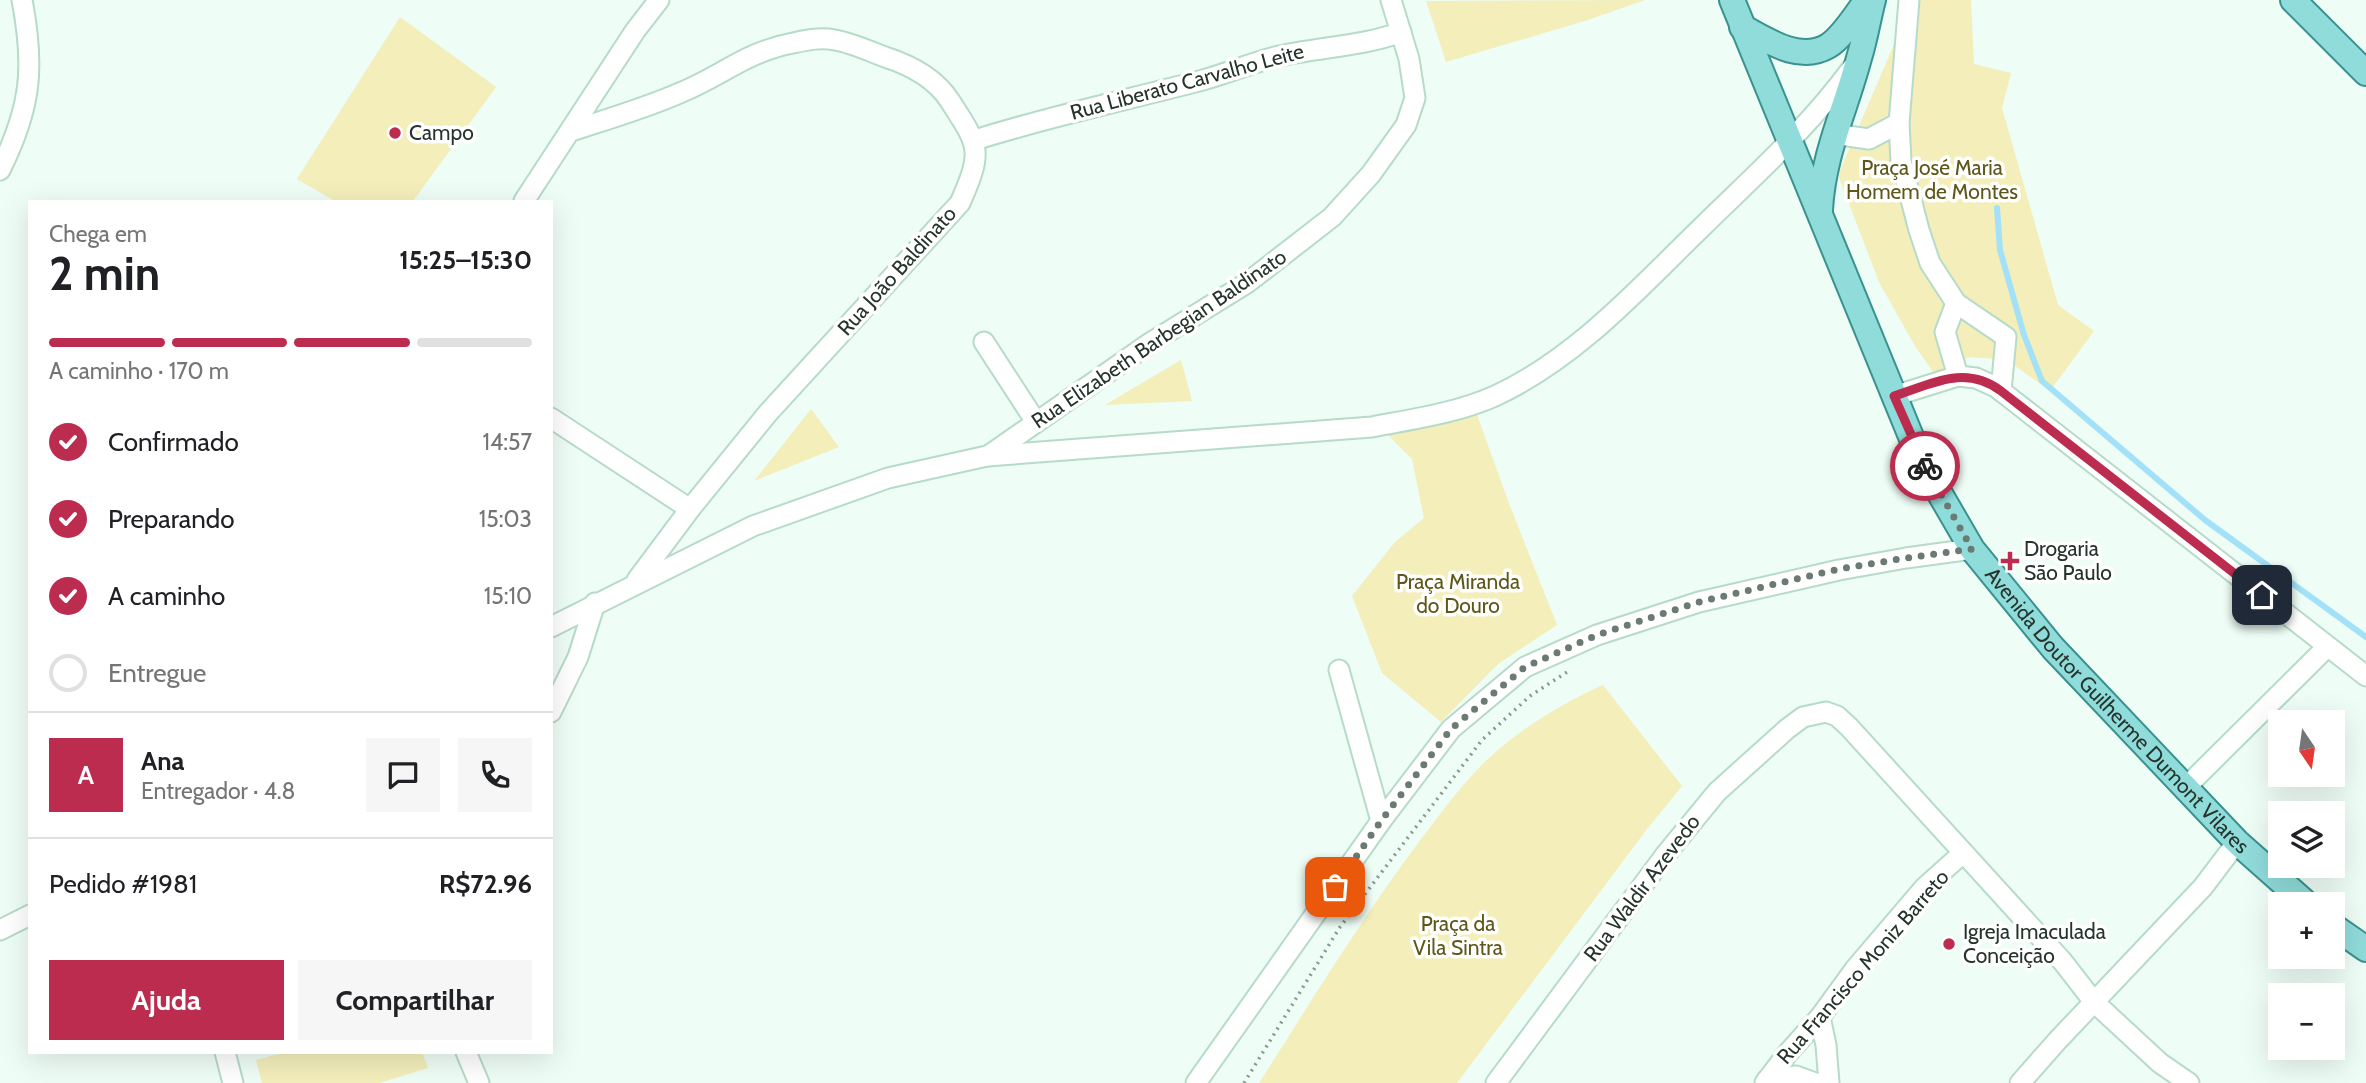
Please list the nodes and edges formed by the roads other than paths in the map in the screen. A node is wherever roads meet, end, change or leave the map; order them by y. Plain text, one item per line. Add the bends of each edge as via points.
1 (22, 0) edge
2 (660, 0) edge
3 (1391, 0) edge
4 (1732, 0) edge
5 (1867, 0) edge
6 (1873, 0) edge
7 (1909, 0) edge
8 (2293, 0) edge
9 (1742, 27) junction
10 (1401, 32) junction
11 (1859, 59) junction
12 (2366, 73) edge
13 (1899, 123) junction
14 (571, 131) junction
15 (1834, 134) junction
16 (975, 140) junction
17 (1791, 141) junction
18 (0, 170) edge
19 (525, 200) edge
20 (1820, 217) junction
21 (1956, 303) junction
22 (984, 342) dead end
23 (1958, 376) junction
24 (2001, 391) junction
25 (1894, 396) junction
26 (553, 419) edge
27 (1036, 422) junction
28 (987, 456) junction
29 (690, 509) junction
30 (1972, 549) junction
31 (633, 585) junction
32 (596, 603) junction
33 (553, 626) edge
34 (2327, 647) junction
35 (1339, 670) dead end
36 (2366, 676) edge
37 (553, 708) edge
38 (2186, 787) junction
39 (1381, 821) junction
40 (2237, 842) junction
41 (1963, 853) junction
42 (2293, 892) edge
43 (28, 916) edge
44 (0, 930) edge
45 (2345, 935) edge
46 (2366, 950) edge
47 (2094, 1002) junction
48 (1820, 1017) junction
49 (226, 1054) edge
50 (467, 1054) edge
51 (1766, 1081) edge
52 (233, 1083) edge
53 (479, 1083) edge
54 (1196, 1083) edge
55 (1496, 1083) edge
56 (1815, 1083) edge
57 (1829, 1083) edge
58 (2020, 1083) edge
59 (2189, 1083) edge

1 - 18 street via 29,36 25,112
2 - 14 street
3 - 10 street, Rua Elizabeth Barbegian Baldinato
4 - 9 main road, Avenida Doutor Guilherme Dumont Vilares
5 - 9 main road via 1829,46 1812,52 1782,48
6 - 11 main road
7 - 13 street
8 - 12 main road
9 - 17 main road, Avenida Doutor Guilherme Dumont Vilares
10 - 16 street, Rua Liberato Carvalho Leite via 1380,40 1271,58
10 - 27 street, Rua Elizabeth Barbegian Baldinato via 1415,98 1406,125 1332,218 1247,283
11 - 15 main road
11 - 17 street
13 - 15 street via 1869,139
13 - 21 street via 1901,161 1919,230 1930,263
14 - 16 street via 676,95 762,50 825,38 899,62 929,79 946,95
14 - 19 street
15 - 20 main road via 1822,180
16 - 29 street, Rua João Baldinato via 973,173 960,203 768,413
17 - 20 main road, Avenida Doutor Guilherme Dumont Vilares
17 - 28 street via 1602,324 1552,363 1494,396 1435,415 1372,427
20 - 25 main road, Avenida Doutor Guilherme Dumont Vilares
21 - 23 street via 1945,332
21 - 24 street via 2006,337
22 - 27 street
23 - 24 street via 1976,377
23 - 25 street
24 - 34 street
25 - 30 main road, Avenida Doutor Guilherme Dumont Vilares
26 - 29 street
27 - 28 street, Rua Elizabeth Barbegian Baldinato
28 - 31 street via 888,478 753,526
29 - 31 street, Rua João Baldinato
30 - 38 main road, Avenida Doutor Guilherme Dumont Vilares via 2053,648
30 - 39 street via 1839,569 1699,602 1597,635 1525,667 1451,729
31 - 32 street
32 - 33 street
32 - 37 street via 578,657
34 - 36 street
34 - 38 street
35 - 39 street
38 - 40 main road, Avenida Doutor Guilherme Dumont Vilares
39 - 54 street
40 - 42 main road, Avenida Doutor Guilherme Dumont Vilares
40 - 47 street via 2203,887
41 - 47 street via 2063,961
41 - 48 street, Rua Francisco Moniz Barreto via 1925,887
41 - 55 street, Rua Waldir Azevedo via 1849,727 1837,716 1811,713 1787,729 1699,812
43 - 44 street
45 - 46 main road
47 - 58 street
47 - 59 street via 2160,1063
48 - 51 street, Rua Francisco Moniz Barreto
48 - 57 street
49 - 52 street
50 - 53 street
51 - 56 street via 1796,1076

